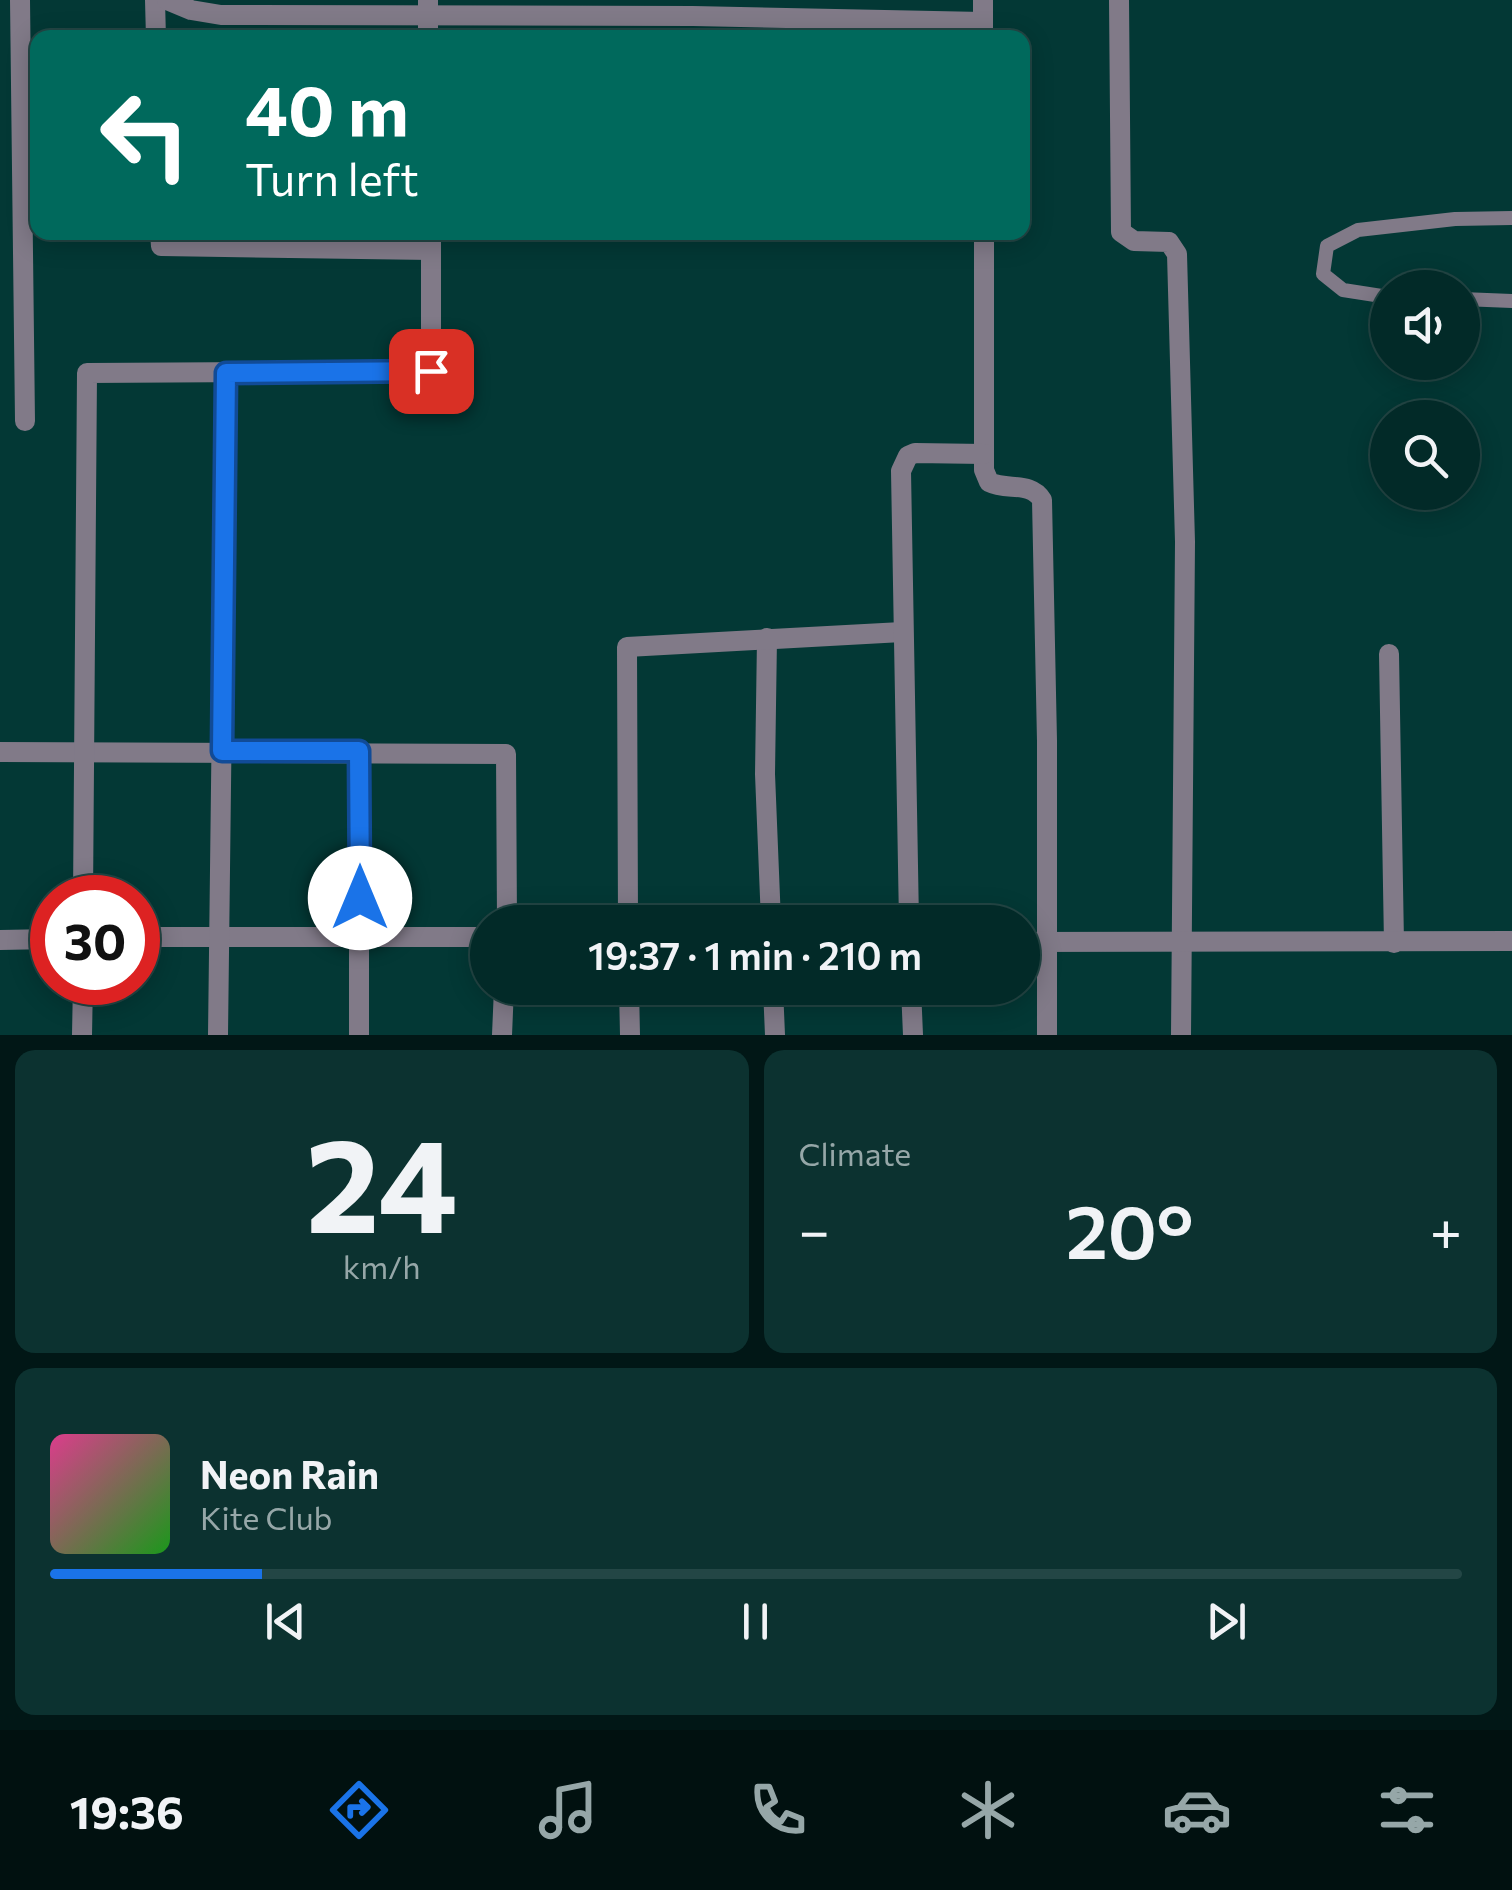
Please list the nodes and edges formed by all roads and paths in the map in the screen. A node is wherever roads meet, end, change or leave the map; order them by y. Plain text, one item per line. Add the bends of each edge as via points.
1 (20, 0) edge
2 (156, 0) edge
3 (167, 0) edge
4 (983, 0) edge
5 (1120, 0) edge
6 (428, 18) edge
7 (156, 30) edge
8 (983, 30) edge
9 (1512, 218) edge
10 (161, 240) edge
11 (984, 240) edge
12 (431, 241) edge
13 (1370, 294) edge
14 (1480, 300) edge
15 (1512, 302) edge
16 (226, 373) junction
17 (25, 421) dead end
18 (984, 454) junction
19 (902, 632) junction
20 (767, 638) junction
21 (1388, 654) dead end
22 (84, 751) junction
23 (222, 751) junction
24 (359, 751) junction
25 (0, 752) edge
26 (83, 875) edge
27 (506, 905) edge
28 (628, 905) edge
29 (770, 905) edge
30 (909, 905) edge
31 (219, 934) junction
32 (360, 934) junction
33 (160, 936) edge
34 (470, 936) edge
35 (30, 939) edge
36 (0, 940) edge
37 (1181, 940) junction
38 (1512, 940) edge
39 (1040, 942) edge
40 (1046, 942) junction
41 (1394, 943) junction
42 (83, 1005) edge
43 (503, 1005) edge
44 (629, 1005) edge
45 (775, 1005) edge
46 (912, 1005) edge
47 (82, 1035) edge
48 (218, 1035) edge
49 (359, 1035) edge
50 (502, 1035) edge
51 (630, 1035) edge
52 (776, 1035) edge
53 (913, 1035) edge
54 (1046, 1035) edge
55 (1181, 1035) edge

1 - 17 street
2 - 7 street
3 - 6 street via 222,15
4 - 8 street
5 - 37 street via 1122,232 1134,240 1169,242 1178,254 1185,542
6 - 8 street via 694,16
9 - 13 lane via 1358,230 1327,246 1323,274 1343,290
10 - 12 street via 161,246
11 - 18 street
12 - 16 street via 431,371
14 - 15 lane
16 - 22 street via 88,374
16 - 23 street
18 - 19 street via 915,453 903,462
18 - 40 street via 989,482 1026,487 1042,500
19 - 20 street
19 - 30 street
20 - 28 street via 628,646
20 - 29 street
21 - 41 street
22 - 23 street
22 - 25 street
22 - 26 street
23 - 24 street
23 - 31 street
24 - 27 street via 506,754
24 - 32 street
31 - 32 street
31 - 33 street
31 - 48 street
32 - 34 street
32 - 49 street
35 - 36 street
37 - 40 street
37 - 41 street
37 - 55 street
38 - 41 street
39 - 40 street
40 - 54 street
42 - 47 street
43 - 50 street
44 - 51 street
45 - 52 street
46 - 53 street

